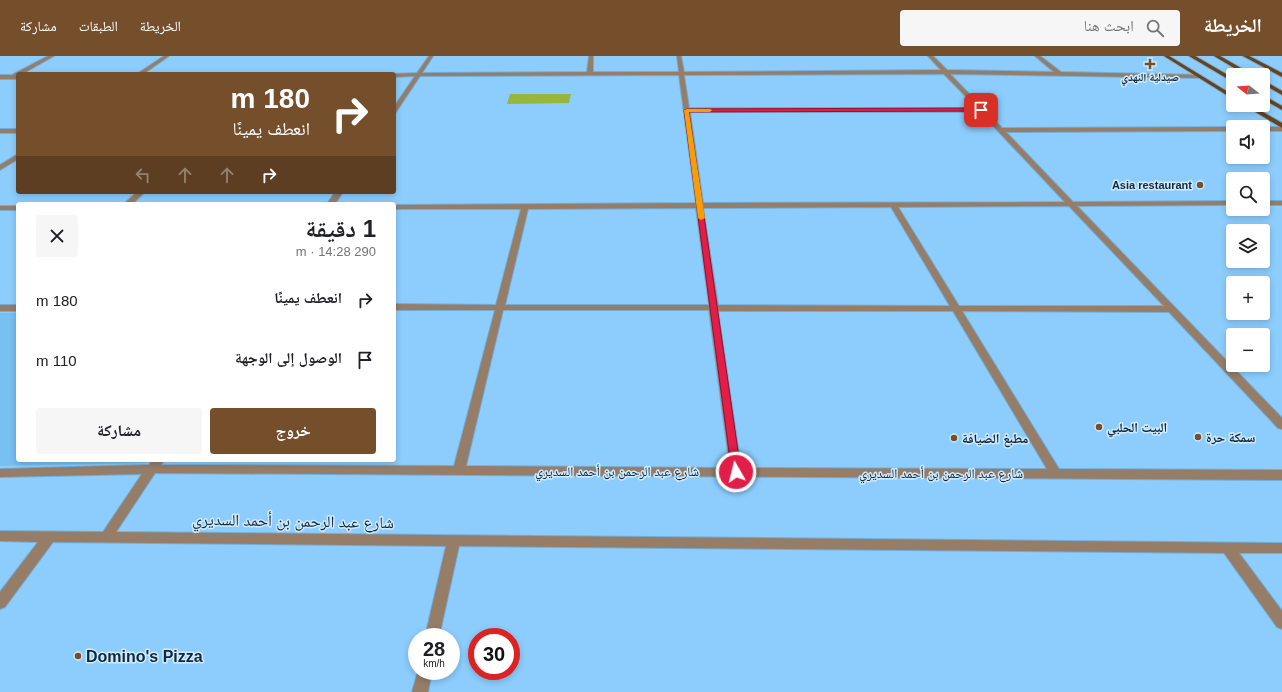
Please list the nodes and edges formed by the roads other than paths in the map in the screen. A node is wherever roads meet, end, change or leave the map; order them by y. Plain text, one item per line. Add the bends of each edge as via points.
1 (52, 56) edge
2 (167, 56) edge
3 (431, 56) edge
4 (591, 56) edge
5 (679, 56) edge
6 (930, 56) edge
7 (1037, 56) edge
8 (1166, 56) edge
9 (1191, 56) edge
10 (1216, 56) edge
11 (1245, 56) edge
12 (1237, 68) edge
13 (24, 72) edge
14 (143, 72) edge
15 (946, 72) junction
16 (590, 74) junction
17 (682, 74) junction
18 (1060, 74) junction
19 (396, 75) edge
20 (418, 75) junction
21 (1281, 75) edge
22 (1199, 76) junction
23 (1226, 76) edge
24 (0, 77) edge
25 (15, 77) edge
26 (1270, 86) edge
27 (1226, 93) edge
28 (1282, 93) edge
29 (1270, 101) edge
30 (396, 108) edge
31 (1282, 108) edge
32 (687, 110) junction
33 (981, 110) junction
34 (1258, 112) edge
35 (1282, 128) edge
36 (1226, 129) edge
37 (1270, 129) edge
38 (1001, 130) junction
39 (0, 131) edge
40 (16, 131) edge
41 (16, 157) edge
42 (0, 168) edge
43 (139, 194) edge
44 (130, 202) edge
45 (1070, 203) junction
46 (1226, 203) edge
47 (1270, 203) edge
48 (1282, 203) edge
49 (893, 204) junction
50 (700, 205) junction
51 (525, 206) junction
52 (396, 207) edge
53 (0, 208) edge
54 (16, 208) edge
55 (396, 307) edge
56 (500, 307) junction
57 (0, 308) edge
58 (16, 308) edge
59 (713, 308) junction
60 (956, 308) junction
61 (1171, 309) junction
62 (1282, 425) edge
63 (155, 464) edge
64 (460, 470) junction
65 (736, 472) junction
66 (0, 473) edge
67 (1056, 474) junction
68 (1282, 475) edge
69 (0, 536) edge
70 (50, 536) junction
71 (106, 537) junction
72 (454, 540) junction
73 (1227, 547) junction
74 (1282, 548) edge
75 (0, 603) edge
76 (1282, 622) edge
77 (434, 628) edge
78 (423, 680) edge
79 (420, 692) edge

1 - 13 street
2 - 14 street
3 - 20 street
4 - 16 street
5 - 17 street
6 - 15 street
7 - 18 street
8 - 22 main road
9 - 23 main road
10 - 12 main road
11 - 21 main road
15 - 17 street
15 - 18 street
15 - 33 street
16 - 17 street
16 - 20 street
17 - 32 street
18 - 22 street
19 - 20 street
20 - 30 street
22 - 27 main road
24 - 25 street
26 - 28 main road
29 - 31 main road
32 - 33 street
32 - 50 street
33 - 38 street
34 - 35 main road
35 - 37 street
36 - 38 street
38 - 45 street
39 - 40 street
41 - 42 street
43 - 44 street
45 - 46 street
45 - 49 street
45 - 61 street
47 - 48 street
49 - 50 street
49 - 60 street
50 - 51 street
50 - 59 street
51 - 52 street
51 - 56 street
53 - 54 street
55 - 56 street
56 - 59 street
56 - 64 street
57 - 58 street
59 - 60 street
59 - 65 street
60 - 61 street
60 - 67 street
61 - 62 street
63 - 64 street, شارع عبد الرحمن بن أحمد السديري
63 - 66 street, شارع عبد الرحمن بن أحمد السديري
63 - 71 street
64 - 65 street, شارع عبد الرحمن بن أحمد السديري
65 - 67 street, شارع عبد الرحمن بن أحمد السديري
67 - 68 street, شارع عبد الرحمن بن أحمد السديري
69 - 70 street, شارع عبد الرحمن بن أحمد السديري
70 - 71 street, شارع عبد الرحمن بن أحمد السديري
70 - 75 street
71 - 72 street, شارع عبد الرحمن بن أحمد السديري
72 - 73 street, شارع عبد الرحمن بن أحمد السديري
72 - 77 street
73 - 74 street, شارع عبد الرحمن بن أحمد السديري
73 - 76 street
78 - 79 street

